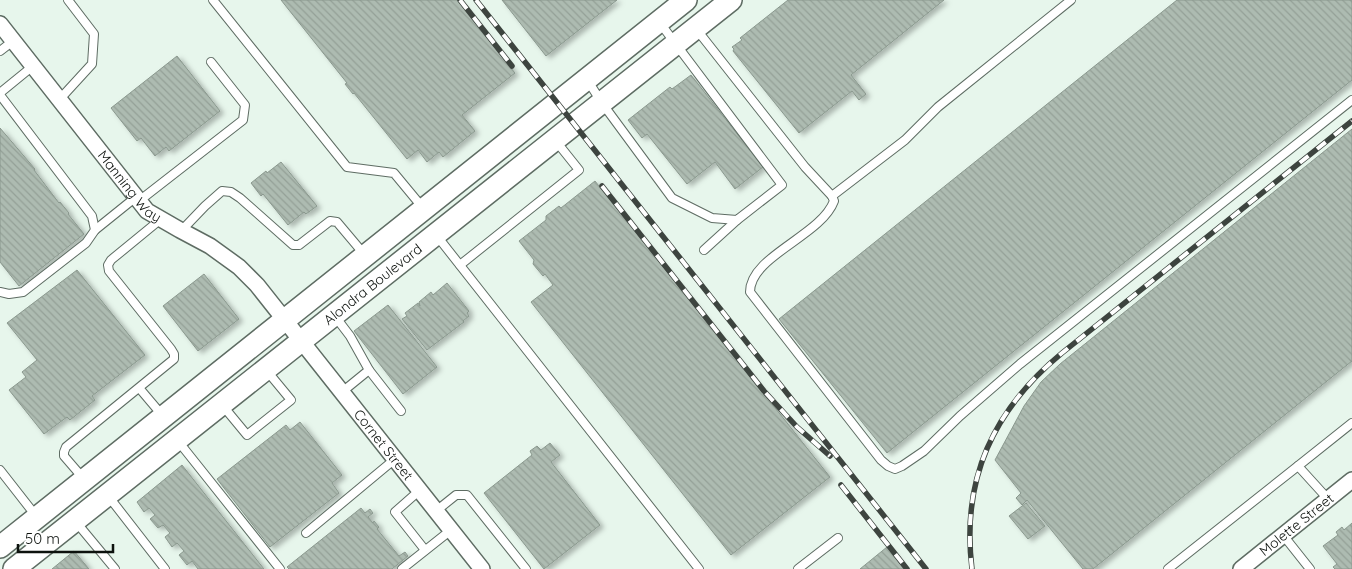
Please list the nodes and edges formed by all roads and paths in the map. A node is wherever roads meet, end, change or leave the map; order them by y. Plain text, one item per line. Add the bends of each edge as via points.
1 (68, 0) edge
2 (213, 0) edge
3 (731, 0) edge
4 (1071, 0) edge
5 (683, 3) edge
6 (659, 22) junction
7 (0, 24) edge
8 (696, 28) junction
9 (13, 41) junction
10 (676, 44) junction
11 (0, 51) edge
12 (211, 62) dead end
13 (33, 66) junction
14 (587, 79) junction
15 (0, 94) edge
16 (59, 100) junction
17 (1352, 100) edge
18 (602, 103) junction
19 (555, 140) junction
20 (832, 196) junction
21 (138, 199) junction
22 (424, 209) junction
23 (161, 219) junction
24 (737, 220) junction
25 (94, 230) junction
26 (181, 231) junction
27 (436, 234) junction
28 (704, 250) dead end
29 (366, 256) junction
30 (460, 265) junction
31 (0, 292) edge
32 (334, 315) junction
33 (285, 320) junction
34 (301, 341) junction
35 (266, 369) junction
36 (369, 370) junction
37 (140, 389) junction
38 (342, 392) junction
39 (222, 404) junction
40 (401, 411) dead end
41 (164, 417) junction
42 (1352, 423) edge
43 (177, 440) junction
44 (395, 459) junction
45 (1298, 466) junction
46 (0, 470) edge
47 (84, 480) junction
48 (1352, 480) edge
49 (420, 490) junction
50 (108, 495) junction
51 (1328, 499) junction
52 (436, 511) junction
53 (38, 517) junction
54 (75, 521) junction
55 (451, 530) junction
56 (306, 533) dead end
57 (1283, 535) junction
58 (838, 538) dead end
59 (0, 547) edge
60 (426, 550) junction
61 (1250, 564) edge
62 (14, 569) edge
63 (115, 569) edge
64 (165, 569) edge
65 (280, 569) edge
66 (402, 569) edge
67 (482, 569) edge
68 (526, 569) edge
69 (699, 569) edge
70 (798, 569) edge
71 (1168, 569) edge
72 (1310, 569) edge

1 - 16 lane via 94,34 92,64
2 - 22 lane via 347,167 394,173
3 - 8 main road, Alondra Boulevard
4 - 20 lane via 938,107 905,140
5 - 6 main road, Alondra Boulevard
5 - 8 main road
6 - 10 lane
6 - 14 main road, Alondra Boulevard
7 - 9 street, Manning Way
8 - 10 main road, Alondra Boulevard
8 - 20 lane
9 - 11 lane
9 - 13 street, Manning Way
10 - 18 main road, Alondra Boulevard
10 - 24 lane via 782,185
12 - 21 lane via 245,105 243,120
13 - 15 lane
13 - 16 street, Manning Way
14 - 18 lane
14 - 22 main road, Alondra Boulevard
15 - 25 lane via 92,216
16 - 21 street, Manning Way
17 - 20 lane via 1034,352 924,451 895,469 881,460 750,292 755,275 827,215 834,201
18 - 19 main road, Alondra Boulevard
18 - 24 lane via 672,198 712,218
19 - 27 main road, Alondra Boulevard
19 - 30 lane via 579,170
21 - 23 street, Manning Way via 146,211
21 - 25 lane
22 - 29 main road, Alondra Boulevard
23 - 26 street, Manning Way
23 - 37 lane via 108,266 174,354 172,363
24 - 28 lane
25 - 31 lane via 86,243 23,292
26 - 29 lane via 222,191 231,192 293,245 299,245 330,221 337,222
26 - 33 street, Manning Way via 210,246 239,267
27 - 30 lane
27 - 32 main road, Alondra Boulevard
29 - 33 main road, Alondra Boulevard
30 - 69 lane
32 - 34 main road, Alondra Boulevard
32 - 36 lane
33 - 34 street, Cornet Street
33 - 41 main road, Alondra Boulevard
34 - 35 main road, Alondra Boulevard
34 - 38 street, Cornet Street
35 - 39 main road, Alondra Boulevard
35 - 39 lane via 291,400 247,435
36 - 38 lane
36 - 40 lane
37 - 41 lane
37 - 47 lane via 66,447 64,456
38 - 44 street, Cornet Street
39 - 43 main road, Alondra Boulevard
41 - 47 main road, Alondra Boulevard
42 - 45 lane
43 - 50 main road, Alondra Boulevard
43 - 65 lane
44 - 49 street, Cornet Street
44 - 56 lane
45 - 51 lane
45 - 71 lane
46 - 53 lane
47 - 53 main road, Alondra Boulevard
48 - 51 street, Molette Street
49 - 52 street, Cornet Street
49 - 60 lane via 395,512
50 - 54 main road, Alondra Boulevard
50 - 64 lane
51 - 57 street, Molette Street
52 - 55 street, Cornet Street
52 - 68 lane via 456,495 467,495
53 - 59 main road, Alondra Boulevard
54 - 62 main road, Alondra Boulevard
54 - 63 lane
55 - 60 lane
55 - 67 street, Cornet Street
57 - 61 street, Molette Street
57 - 72 lane
58 - 70 lane
60 - 66 lane

